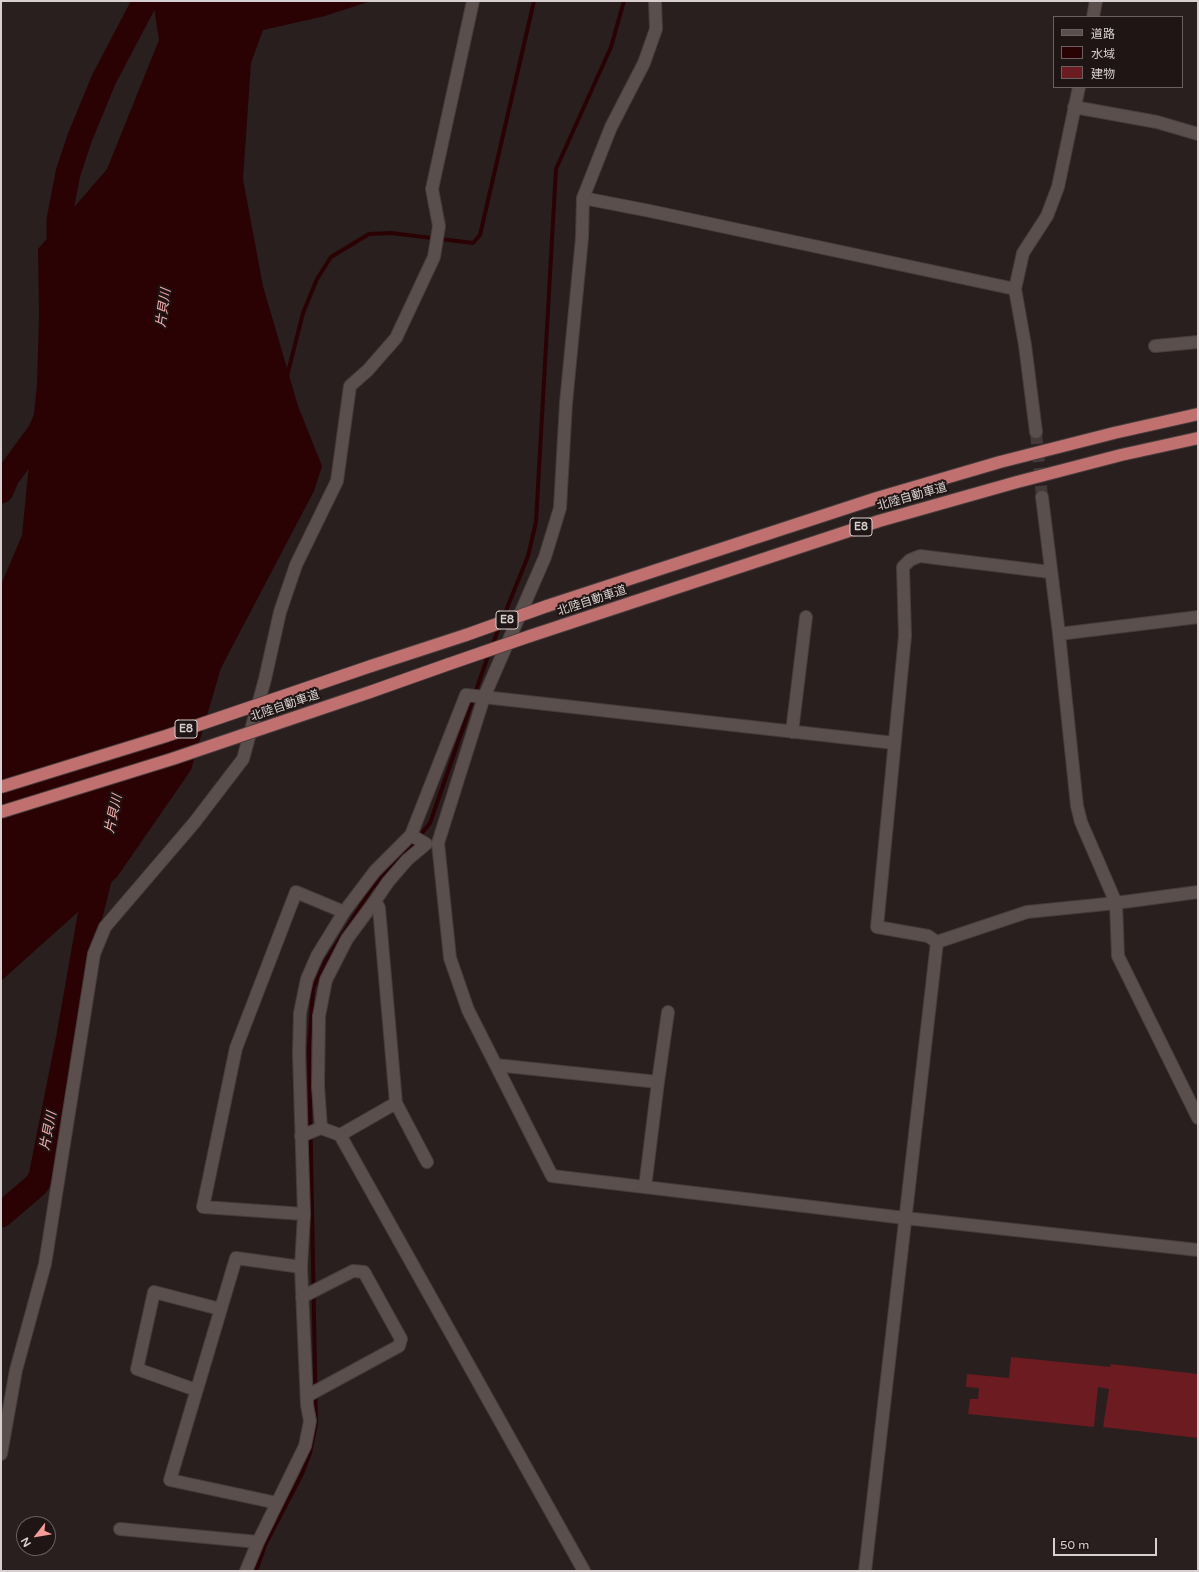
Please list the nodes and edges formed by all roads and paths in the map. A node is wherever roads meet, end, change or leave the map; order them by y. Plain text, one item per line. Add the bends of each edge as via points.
1 (473, 1) edge
2 (655, 1) edge
3 (1096, 1) edge
4 (1093, 16) edge
5 (1078, 88) edge
6 (1074, 107) junction
7 (1198, 134) edge
8 (583, 198) junction
9 (1015, 289) junction
10 (1198, 342) edge
11 (1155, 346) dead end
12 (1198, 414) edge
13 (1036, 432) tunnel mouth
14 (1198, 438) edge
15 (1042, 497) tunnel mouth
16 (1050, 572) junction
17 (806, 617) dead end
18 (1198, 617) edge
19 (1059, 634) junction
20 (484, 698) junction
21 (792, 732) junction
22 (894, 743) junction
23 (1, 787) edge
24 (1, 812) edge
25 (411, 835) junction
26 (432, 844) junction
27 (1198, 892) edge
28 (375, 901) junction
29 (1116, 904) junction
30 (344, 912) junction
31 (937, 942) junction
32 (668, 1012) dead end
33 (496, 1065) junction
34 (658, 1082) junction
35 (396, 1102) junction
36 (1198, 1118) edge
37 (321, 1128) junction
38 (340, 1135) junction
39 (301, 1136) junction
40 (427, 1162) dead end
41 (645, 1187) junction
42 (304, 1214) junction
43 (905, 1218) junction
44 (1198, 1250) edge
45 (301, 1267) junction
46 (302, 1297) junction
47 (220, 1309) junction
48 (196, 1390) junction
49 (307, 1396) junction
50 (1, 1454) edge
51 (277, 1503) junction
52 (120, 1529) dead end
53 (258, 1542) junction
54 (246, 1571) edge
55 (584, 1571) edge
56 (865, 1571) edge

1 - 50 street via 432,189 439,226 434,257 396,338 350,386 337,482 296,565 243,759 194,823 105,927 94,954 45,1264 16,1370
2 - 8 street via 656,29 644,63 611,126
3 - 4 street
5 - 6 street
6 - 7 street via 1157,122
6 - 9 street via 1058,187 1047,216 1023,253
8 - 9 street
8 - 20 street via 560,508 545,557
9 - 13 street
10 - 11 street
12 - 23 highway, 北陸自動車道 / E8, bridge via 1007,460 877,498 547,606 166,736
14 - 24 highway, 北陸自動車道 / E8, bridge via 1024,480 879,521 530,636 172,759
15 - 16 street
16 - 19 street
16 - 22 street via 920,556 910,560 903,567 905,636
17 - 21 street
18 - 19 street
19 - 29 street via 1077,806 1081,822
20 - 21 street
20 - 25 street via 466,695
20 - 26 street
21 - 22 street
22 - 31 street via 877,927 928,936
25 - 26 street
25 - 30 street via 376,871
26 - 28 street via 403,865
26 - 33 street via 450,958 468,1010
27 - 29 street
28 - 35 street via 379,908
28 - 37 street via 347,939 326,980 319,1016 318,1086
29 - 31 street via 1027,912
29 - 36 street via 1118,956
30 - 39 street via 317,956 307,979 300,1013
30 - 42 street via 296,892 236,1048 203,1207
31 - 43 street
32 - 34 street
33 - 34 street
33 - 41 street via 552,1176
34 - 41 street
35 - 38 street
35 - 40 street
37 - 38 street
37 - 39 street
38 - 55 street
39 - 42 street
41 - 43 street
42 - 45 street
43 - 44 street
43 - 56 street
45 - 46 street
45 - 47 street via 236,1258
46 - 49 street
46 - 49 street via 353,1271 364,1272 401,1339 399,1346
47 - 48 street
47 - 48 street via 154,1292 137,1369
48 - 51 street via 170,1480
49 - 51 street via 310,1421 306,1446
51 - 53 street
52 - 53 street
53 - 54 street

